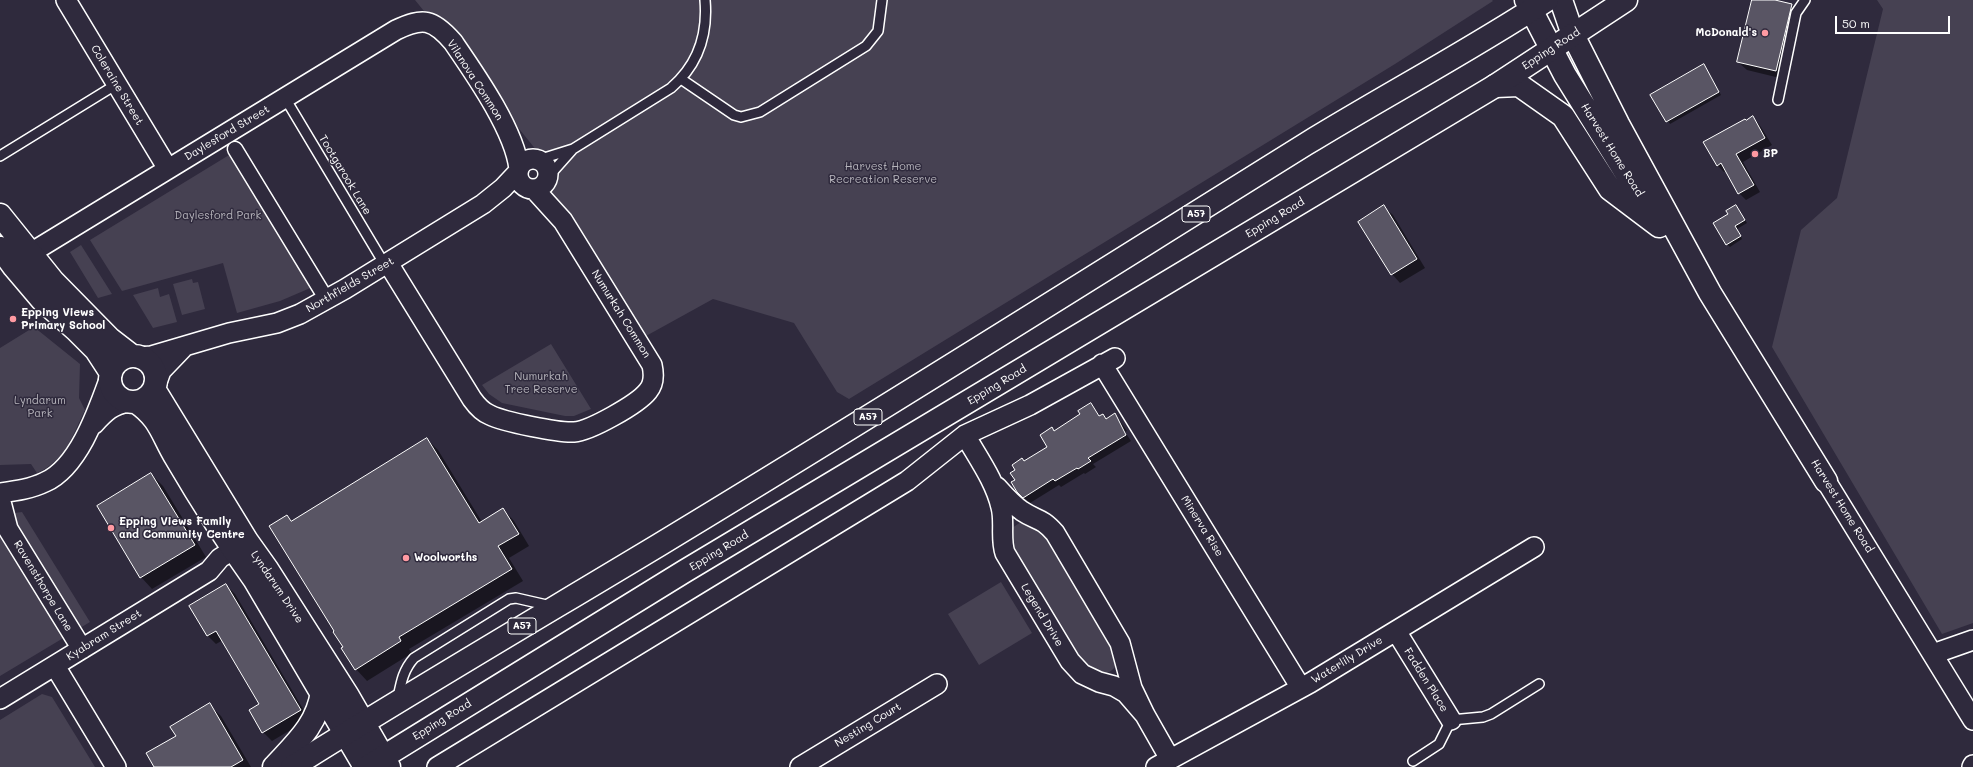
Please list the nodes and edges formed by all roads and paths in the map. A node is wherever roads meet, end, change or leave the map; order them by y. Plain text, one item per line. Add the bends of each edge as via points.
1 (66, 0) edge
2 (705, 0) edge
3 (882, 0) edge
4 (1561, 0) edge
5 (1626, 0) edge
6 (1805, 0) edge
7 (1535, 4) edge
8 (428, 22) joint
9 (1573, 35) junction
10 (1551, 50) junction
11 (681, 79) junction
12 (117, 84) junction
13 (1495, 86) junction
14 (285, 98) junction
15 (1778, 100) dead end
16 (235, 149) dead end
17 (573, 149) junction
18 (0, 156) edge
19 (527, 165) junction
20 (168, 169) junction
21 (539, 184) junction
22 (483, 204) junction
23 (0, 215) edge
24 (1659, 226) junction
25 (0, 248) edge
26 (29, 254) junction
27 (387, 264) junction
28 (1710, 293) junction
29 (327, 300) junction
30 (184, 347) junction
31 (136, 357) junction
32 (110, 375) junction
33 (155, 387) junction
34 (132, 402) junction
35 (87, 432) junction
36 (965, 435) junction
37 (990, 478) junction
38 (1826, 481) joint
39 (0, 493) edge
40 (0, 498) edge
41 (1036, 517) junction
42 (1004, 535) junction
43 (1534, 547) dead end
44 (243, 550) junction
45 (554, 606) junction
46 (1396, 631) junction
47 (1973, 640) edge
48 (82, 649) junction
49 (1932, 654) junction
50 (1126, 663) junction
51 (55, 666) junction
52 (1098, 682) junction
53 (936, 684) dead end
54 (1539, 684) dead end
55 (1301, 688) junction
56 (322, 691) junction
57 (0, 699) edge
58 (397, 702) junction
59 (1144, 715) junction
60 (1451, 720) junction
61 (1973, 720) edge
62 (364, 722) junction
63 (346, 734) junction
64 (1413, 761) dead end
65 (1163, 763) edge
66 (376, 764) edge
67 (116, 767) edge
68 (274, 767) edge
69 (292, 767) edge
70 (437, 767) edge
71 (800, 767) edge

1 - 12 street, Coleraine Street
2 - 11 lane via 702,44 696,58
3 - 11 lane via 878,30 866,46 760,112 741,117 734,115
4 - 9 main road, Harvest Home Road
5 - 9 main road, Epping Road
6 - 15 lane via 1796,13
7 - 10 main road, Harvest Home Road
7 - 45 main road, A57 via 656,547
8 - 14 street, Daylesford Street via 414,22 396,30
8 - 19 street, Vilanova Common via 438,27 452,42 519,144
9 - 10 main road, Epping Road
9 - 28 main road, Harvest Home Road
10 - 13 main road, Epping Road
10 - 24 main road, Harvest Home Road
11 - 17 lane via 671,88
12 - 18 lane
12 - 20 street, Coleraine Street
13 - 24 main road via 1519,86 1563,116 1610,189
13 - 66 main road, Epping Road via 692,567
14 - 20 street, Daylesford Street
14 - 27 lane, Tootgarook Lane
16 - 29 street
17 - 19 lane
17 - 21 lane
19 - 21 street via 519,180
19 - 21 street via 546,167
19 - 22 street, Northfields Street
20 - 26 street, Daylesford Street
21 - 22 street, Northfields Street
21 - 27 street, Numurkah Common via 648,357 654,372 654,379 648,392 596,426 566,432 502,420 483,411 472,399
22 - 27 street, Northfields Street
23 - 26 main road
24 - 28 main road, Harvest Home Road via 1670,244
25 - 32 main road via 42,300 96,350
26 - 31 main road via 110,339
27 - 29 street, Northfields Street
28 - 38 main road, Harvest Home Road
29 - 30 street, Northfields Street via 277,323 228,333
30 - 31 street, Northfields Street
30 - 33 street, Northfields Street via 161,371
31 - 32 main road via 119,361
31 - 33 main road via 147,361 153,368 156,376
32 - 34 main road via 114,393 121,399
32 - 35 street
33 - 34 main road via 147,398
33 - 44 main road, Lyndarum Drive
34 - 35 street via 116,404
34 - 44 main road, Lyndarum Drive via 153,415 175,457
35 - 39 street via 71,461 56,476 37,486
36 - 37 street, Legend Drive
36 - 55 street, Minerva Rise via 1030,405 1109,361
36 - 70 street via 907,481
37 - 41 street, Legend Drive via 1008,500
37 - 42 street, Legend Drive via 1001,506
38 - 49 street, Harvest Home Road
40 - 48 street, Ravensthorpe Lane via 8,529
41 - 42 street via 1020,517 1011,523
41 - 50 street, Legend Drive via 1045,522 1054,533 1120,643
42 - 52 street, Legend Drive via 1003,547 1008,559 1070,661 1082,674
43 - 46 street, Waterlily Drive
44 - 48 street, Kyabram Street via 225,566 209,571
44 - 56 main road, Lyndarum Drive via 254,579
44 - 62 main road, Lyndarum Drive via 267,569
45 - 58 main road, A57
45 - 58 lane via 529,600 509,599 414,658 403,674
46 - 55 street, Waterlily Drive
46 - 60 street, Fadden Place
47 - 49 street
48 - 51 street, Kyabram Street
49 - 61 street, Harvest Home Road
50 - 52 street via 1112,678
50 - 59 street, Legend Drive via 1132,688
51 - 57 street, Kyabram Street
51 - 67 street
52 - 59 street, Legend Drive via 1114,686 1126,693
53 - 71 street, Nesting Court
54 - 60 lane via 1491,714 1479,718
55 - 65 street, Waterlily Drive
56 - 63 main road, Lyndarum Drive
56 - 68 main road via 316,717
58 - 62 main road, A57
59 - 65 street, Legend Drive
60 - 64 lane, Fadden Place via 1439,744
62 - 63 main road, A57
62 - 66 main road, Lyndarum Drive
63 - 66 main road, Lyndarum Drive
63 - 69 main road

